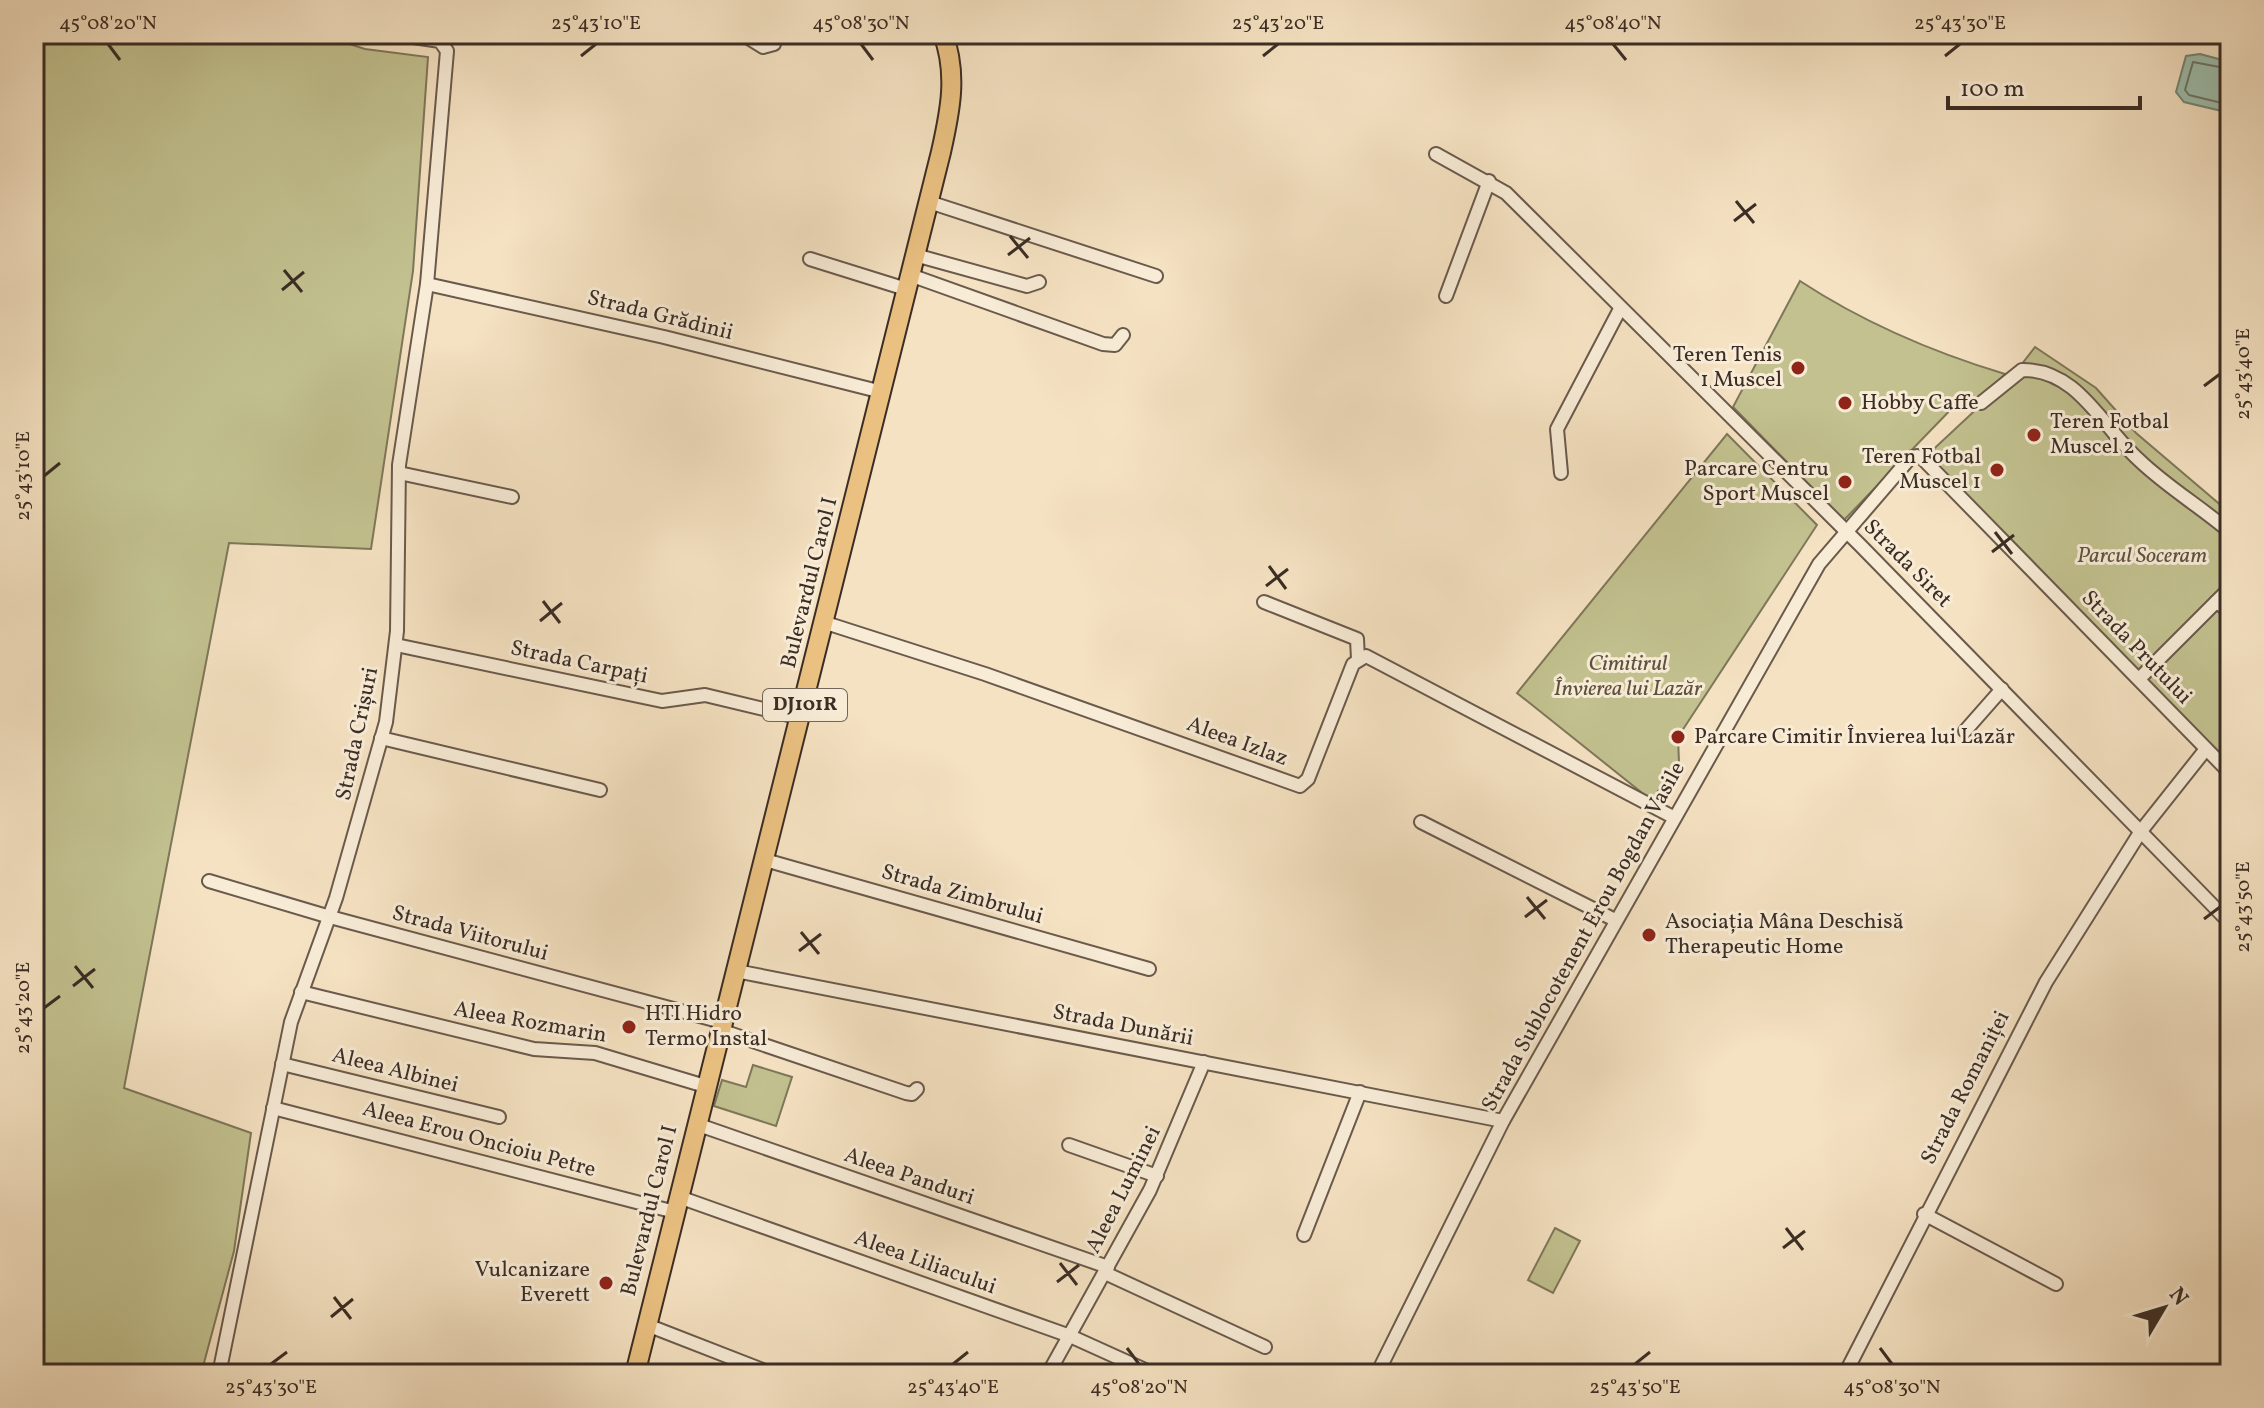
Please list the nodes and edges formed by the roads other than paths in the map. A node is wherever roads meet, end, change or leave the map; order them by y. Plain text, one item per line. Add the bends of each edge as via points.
1 (393, 34) edge
2 (742, 34) edge
3 (777, 34) edge
4 (943, 34) edge
5 (1436, 154) dead end
6 (1489, 181) junction
7 (929, 202) junction
8 (915, 255) junction
9 (810, 259) dead end
10 (1156, 276) dead end
11 (908, 282) junction
12 (1039, 282) dead end
13 (427, 284) junction
14 (1446, 296) dead end
15 (1620, 309) junction
16 (1123, 335) dead end
17 (882, 392) junction
18 (1981, 403) dead end
19 (399, 473) junction
20 (1561, 473) dead end
21 (512, 497) dead end
22 (1845, 530) junction
23 (2230, 532) edge
24 (2230, 588) edge
25 (1264, 602) dead end
26 (2216, 602) junction
27 (2230, 611) edge
28 (826, 623) junction
29 (396, 645) junction
30 (1358, 659) junction
31 (2139, 679) junction
32 (2002, 689) junction
33 (801, 718) junction
34 (1965, 731) dead end
35 (381, 738) junction
36 (2206, 749) junction
37 (2230, 773) edge
38 (600, 790) dead end
39 (1673, 817) junction
40 (1421, 822) dead end
41 (2141, 831) junction
42 (765, 860) junction
43 (209, 881) dead end
44 (330, 917) junction
45 (1615, 920) junction
46 (2230, 923) edge
47 (1149, 969) dead end
48 (736, 971) junction
49 (301, 992) junction
50 (721, 1026) junction
51 (1204, 1062) junction
52 (282, 1064) junction
53 (705, 1086) junction
54 (917, 1089) dead end
55 (1360, 1092) junction
56 (273, 1108) junction
57 (499, 1117) dead end
58 (1503, 1121) junction
59 (696, 1124) junction
60 (1069, 1145) dead end
61 (1157, 1176) junction
62 (677, 1204) junction
63 (1924, 1214) junction
64 (1304, 1235) dead end
65 (1107, 1270) junction
66 (2056, 1284) dead end
67 (647, 1325) junction
68 (1070, 1336) junction
69 (1265, 1347) dead end
70 (219, 1374) edge
71 (635, 1374) edge
72 (773, 1374) edge
73 (1048, 1374) edge
74 (1154, 1374) edge
75 (1377, 1374) edge
76 (1845, 1374) edge

1 - 13 street, Strada Crișuri via 440,41 447,48
2 - 3 street via 763,47 774,44
4 - 7 main road, Bulevardul Carol I / DJ101R via 952,94
5 - 6 street, Strada Siret
6 - 14 street
6 - 15 street, Strada Siret
7 - 8 main road, Bulevardul Carol I / DJ101R
7 - 10 street
8 - 11 main road, Bulevardul Carol I / DJ101R
8 - 12 street via 1027,286
9 - 11 street
11 - 16 street via 1103,344 1115,345
11 - 17 main road, Bulevardul Carol I / DJ101R
13 - 17 street, Strada Grădinii
13 - 19 street, Strada Crișuri
15 - 20 street via 1557,429
15 - 22 street, Strada Siret
17 - 28 main road, Bulevardul Carol I / DJ101R
18 - 23 street via 2022,370 2048,374 2086,398 2138,460
19 - 21 street
19 - 29 street, Strada Crișuri
22 - 31 street, Strada Prutului via 1917,456
22 - 32 street, Strada Siret
22 - 39 street, Strada Sublocotenent Erou Bogdan Vasile via 1819,564
24 - 26 street
25 - 30 street via 1357,639
26 - 27 street
26 - 31 street
28 - 30 street, Aleea Izlaz via 1300,786 1308,779
28 - 33 main road, Bulevardul Carol I / DJ101R
29 - 33 street, Strada Carpați via 662,701 705,695
29 - 35 street, Strada Crișuri
30 - 39 street via 1374,658
31 - 36 street, Strada Prutului
32 - 34 street
32 - 41 street, Strada Siret
33 - 42 main road, Bulevardul Carol I / DJ101R
35 - 38 street
35 - 44 street, Strada Crișuri
36 - 37 street, Strada Prutului
36 - 41 street, Strada Romaniței
39 - 45 street, Strada Sublocotenent Erou Bogdan Vasile
40 - 45 street
41 - 46 street, Strada Siret
41 - 63 street, Strada Romaniței via 2046,982
42 - 47 street, Strada Zimbrului
42 - 48 main road, Bulevardul Carol I / DJ101R
43 - 44 street, Strada Viitorului
44 - 49 street, Strada Crișuri
44 - 50 street, Strada Viitorului
45 - 58 street, Strada Sublocotenent Erou Bogdan Vasile
48 - 50 main road, Bulevardul Carol I / DJ101R
48 - 51 street, Strada Dunării
49 - 52 street, Strada Crișuri
49 - 53 street, Aleea Rozmarin via 534,1049 595,1053
50 - 53 main road, Bulevardul Carol I / DJ101R
50 - 54 street, Strada Viitorului via 906,1093
51 - 55 street, Strada Dunării
51 - 61 street, Aleea Luminei
52 - 56 street, Strada Crișuri
52 - 57 street, Aleea Albinei
53 - 59 main road, Bulevardul Carol I / DJ101R
55 - 58 street, Strada Dunării
55 - 64 street
56 - 62 street, Aleea Erou Oncioiu Petre
56 - 70 street, Strada Crișuri
58 - 75 street, Strada Sublocotenent Erou Bogdan Vasile
59 - 62 main road, Bulevardul Carol I / DJ101R
59 - 65 street, Aleea Panduri
60 - 61 street
61 - 65 street, Aleea Luminei
62 - 67 main road, Bulevardul Carol I / DJ101R
62 - 68 street, Aleea Liliacului
63 - 66 street
63 - 76 street, Strada Romaniței
65 - 68 street, Aleea Luminei
65 - 69 street, Aleea Panduri
67 - 71 main road, Bulevardul Carol I / DJ101R
67 - 72 street
68 - 73 street, Aleea Luminei
68 - 74 street, Aleea Liliacului

